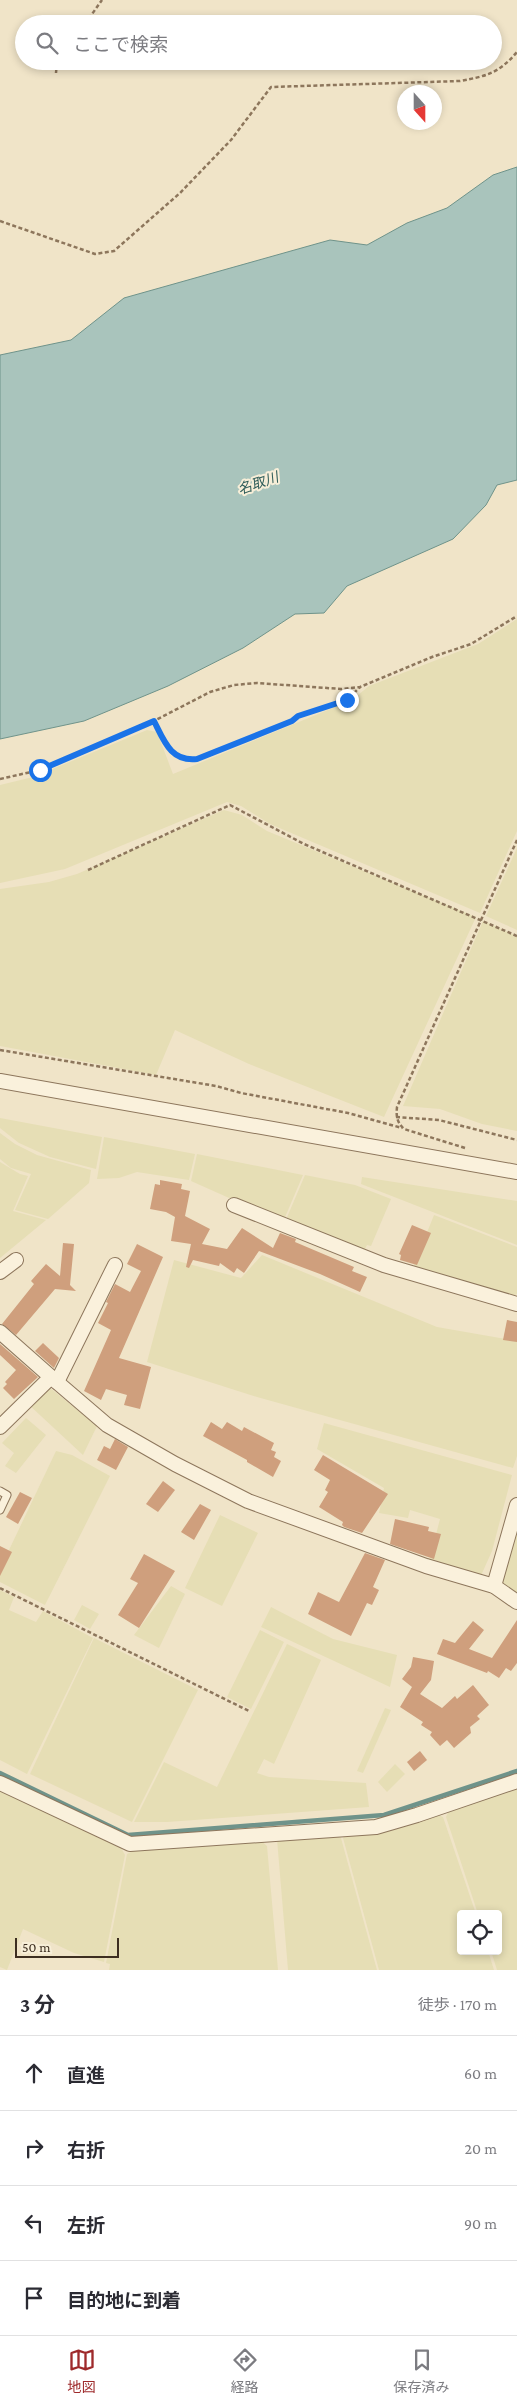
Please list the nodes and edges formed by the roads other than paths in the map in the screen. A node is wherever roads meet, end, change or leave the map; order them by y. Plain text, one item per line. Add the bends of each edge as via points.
1 (0, 1081) edge
2 (517, 1172) edge
3 (234, 1205) dead end
4 (16, 1260) dead end
5 (115, 1265) dead end
6 (0, 1272) edge
7 (517, 1304) edge
8 (0, 1332) edge
9 (54, 1380) junction
10 (0, 1426) edge
11 (0, 1491) edge
12 (517, 1505) edge
13 (0, 1510) edge
14 (494, 1586) junction
15 (517, 1602) edge
16 (517, 1781) edge
17 (0, 1782) edge

1 - 2 street
3 - 7 street via 384,1265
4 - 6 street
5 - 9 street
8 - 9 street
9 - 10 street
9 - 14 street via 107,1424 175,1464 248,1500 426,1566
11 - 13 lane via 7,1495
12 - 14 street
14 - 15 street
16 - 17 street via 376,1827 130,1844

